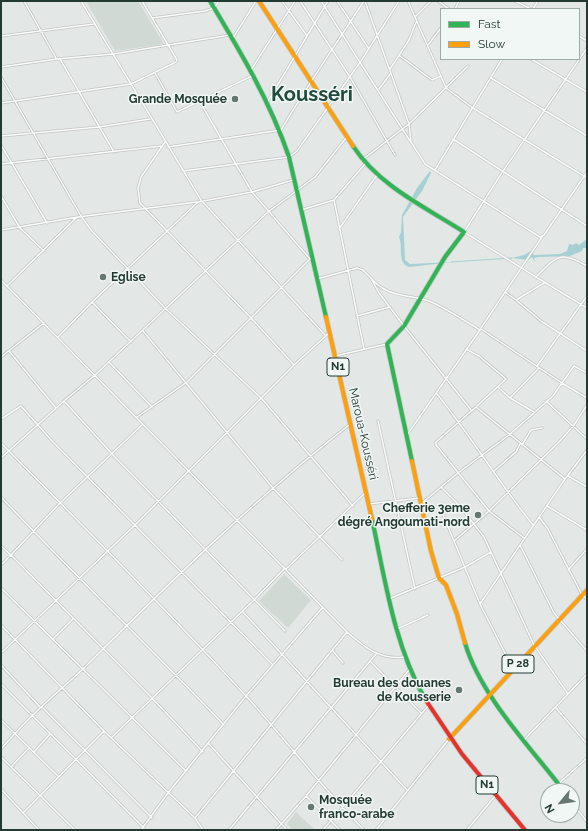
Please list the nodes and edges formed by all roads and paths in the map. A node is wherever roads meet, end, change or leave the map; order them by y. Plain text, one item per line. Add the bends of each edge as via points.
1 (24, 1) edge
2 (80, 1) edge
3 (142, 1) edge
4 (210, 1) edge
5 (219, 1) edge
6 (258, 1) edge
7 (282, 1) edge
8 (294, 1) edge
9 (300, 1) edge
10 (320, 1) edge
11 (328, 1) edge
12 (337, 1) edge
13 (364, 1) edge
14 (399, 1) edge
15 (408, 1) edge
16 (431, 1) edge
17 (438, 1) edge
18 (515, 1) edge
19 (324, 7) junction
20 (214, 8) junction
21 (448, 8) edge
22 (530, 8) edge
23 (289, 12) junction
24 (415, 17) junction
25 (152, 18) junction
26 (416, 21) junction
27 (350, 22) junction
28 (314, 23) junction
29 (94, 24) junction
30 (440, 29) edge
31 (277, 30) junction
32 (41, 31) junction
33 (342, 34) junction
34 (1, 36) edge
35 (307, 36) junction
36 (378, 36) junction
37 (231, 37) junction
38 (428, 45) junction
39 (167, 46) junction
40 (587, 48) edge
41 (369, 49) junction
42 (332, 51) junction
43 (113, 54) junction
44 (400, 56) junction
45 (294, 57) junction
46 (57, 59) junction
47 (60, 59) junction
48 (580, 59) edge
49 (501, 60) edge
50 (533, 60) edge
51 (579, 60) edge
52 (361, 62) junction
53 (468, 66) dead end
54 (1, 67) edge
55 (390, 69) junction
56 (251, 70) junction
57 (154, 73) junction
58 (392, 73) junction
59 (254, 75) junction
60 (442, 76) junction
61 (1, 77) edge
62 (350, 77) junction
63 (491, 78) junction
64 (566, 80) junction
65 (310, 81) junction
66 (131, 84) junction
67 (446, 88) junction
68 (379, 89) junction
69 (79, 90) junction
70 (587, 92) edge
71 (14, 101) junction
72 (268, 101) junction
73 (200, 102) junction
74 (1, 103) edge
75 (328, 108) junction
76 (473, 108) junction
77 (544, 111) junction
78 (151, 119) junction
79 (409, 124) junction
80 (99, 127) junction
81 (403, 129) junction
82 (281, 130) junction
83 (33, 134) junction
84 (1, 136) edge
85 (587, 136) edge
86 (347, 137) junction
87 (221, 139) junction
88 (454, 139) junction
89 (386, 141) junction
90 (524, 141) junction
91 (165, 142) junction
92 (411, 142) junction
93 (1, 145) edge
94 (162, 146) junction
95 (168, 147) junction
96 (114, 152) junction
97 (395, 156) dead end
98 (289, 157) junction
99 (48, 159) junction
100 (364, 162) junction
101 (11, 163) junction
102 (1, 164) edge
103 (236, 164) junction
104 (434, 170) junction
105 (183, 171) junction
106 (503, 171) junction
107 (587, 172) edge
108 (377, 175) junction
109 (584, 176) junction
110 (587, 178) edge
111 (295, 180) junction
112 (297, 189) junction
113 (252, 192) junction
114 (1, 196) edge
115 (201, 200) junction
116 (334, 200) junction
117 (198, 202) junction
118 (484, 202) junction
119 (144, 209) junction
120 (562, 209) junction
121 (302, 210) junction
122 (268, 212) junction
123 (81, 216) junction
124 (78, 217) junction
125 (47, 223) junction
126 (587, 226) edge
127 (20, 228) junction
128 (339, 229) junction
129 (1, 230) edge
130 (168, 232) junction
131 (464, 232) junction
132 (542, 237) junction
133 (238, 240) junction
134 (44, 251) junction
135 (311, 258) junction
136 (587, 266) edge
137 (522, 268) junction
138 (128, 269) junction
139 (348, 270) junction
140 (205, 271) junction
141 (370, 277) junction
142 (536, 277) junction
143 (317, 279) junction
144 (1, 280) edge
145 (544, 283) junction
146 (7, 286) junction
147 (282, 288) junction
148 (505, 292) junction
149 (587, 296) edge
150 (420, 300) junction
151 (516, 300) junction
152 (92, 302) junction
153 (581, 304) junction
154 (390, 307) junction
155 (165, 308) junction
156 (587, 308) edge
157 (357, 316) junction
158 (252, 319) junction
159 (44, 323) junction
160 (404, 326) junction
161 (480, 330) junction
162 (143, 331) junction
163 (330, 332) junction
164 (560, 334) junction
165 (325, 336) junction
166 (58, 337) junction
167 (131, 342) junction
168 (387, 344) junction
169 (364, 349) junction
170 (466, 349) junction
171 (9, 351) junction
172 (587, 351) edge
173 (215, 355) junction
174 (335, 356) junction
175 (1, 357) edge
176 (109, 362) junction
177 (294, 365) junction
178 (538, 368) junction
179 (585, 372) dead end
180 (95, 375) junction
181 (446, 379) junction
182 (187, 382) junction
183 (562, 383) junction
184 (498, 387) junction
185 (436, 394) junction
186 (510, 398) junction
187 (587, 398) edge
188 (262, 399) junction
189 (64, 401) junction
190 (546, 401) junction
191 (587, 405) edge
192 (152, 407) junction
193 (476, 407) junction
194 (56, 408) junction
195 (472, 410) junction
196 (534, 412) junction
197 (137, 417) junction
198 (1, 419) edge
199 (378, 421) dead end
200 (459, 421) junction
201 (37, 424) junction
202 (143, 424) junction
203 (350, 425) junction
204 (574, 425) junction
205 (542, 428) dead end
206 (228, 433) junction
207 (407, 435) junction
208 (509, 435) junction
209 (587, 439) edge
210 (1, 443) edge
211 (521, 444) junction
212 (587, 450) edge
213 (8, 451) junction
214 (113, 454) junction
215 (483, 455) junction
216 (310, 456) junction
217 (1, 458) edge
218 (541, 460) junction
219 (189, 471) junction
220 (494, 471) junction
221 (458, 473) junction
222 (568, 476) junction
223 (88, 478) junction
224 (565, 479) junction
225 (441, 487) junction
226 (587, 487) edge
227 (273, 488) junction
228 (507, 492) junction
229 (366, 493) junction
230 (1, 497) edge
231 (420, 498) junction
232 (397, 500) junction
233 (160, 501) junction
234 (60, 503) junction
235 (368, 504) junction
236 (421, 504) junction
237 (353, 506) junction
238 (547, 506) junction
239 (488, 511) junction
240 (442, 515) dead end
241 (539, 517) junction
242 (238, 520) junction
243 (473, 523) junction
244 (135, 525) junction
245 (533, 525) junction
246 (587, 530) edge
247 (33, 532) junction
248 (319, 538) junction
249 (524, 538) junction
250 (454, 541) junction
251 (520, 545) junction
252 (1, 546) edge
253 (587, 549) edge
254 (207, 550) junction
255 (107, 552) junction
256 (491, 552) junction
257 (11, 555) junction
258 (342, 560) dead end
259 (1, 565) edge
260 (465, 567) junction
261 (285, 568) junction
262 (568, 570) junction
263 (182, 573) junction
264 (500, 575) junction
265 (439, 578) junction
266 (79, 579) junction
267 (1, 588) edge
268 (415, 589) junction
269 (587, 590) edge
270 (582, 595) junction
271 (154, 599) junction
272 (255, 599) junction
273 (390, 599) junction
274 (587, 599) edge
275 (56, 601) junction
276 (480, 604) junction
277 (323, 607) junction
278 (243, 611) junction
279 (428, 615) dead end
280 (73, 618) junction
281 (559, 620) junction
282 (35, 621) junction
283 (231, 622) junction
284 (1, 625) edge
285 (126, 626) junction
286 (397, 629) junction
287 (285, 631) dead end
288 (347, 632) junction
289 (16, 639) junction
290 (53, 639) junction
291 (534, 645) junction
292 (103, 649) junction
293 (202, 649) junction
294 (333, 651) junction
295 (587, 651) edge
296 (1, 653) edge
297 (376, 654) junction
298 (282, 655) junction
299 (406, 657) junction
300 (371, 661) junction
301 (344, 664) dead end
302 (1, 665) edge
303 (274, 665) junction
304 (83, 669) junction
305 (410, 669) junction
306 (513, 669) junction
307 (176, 674) junction
308 (587, 674) edge
309 (307, 682) junction
310 (1, 684) edge
311 (64, 688) junction
312 (395, 688) junction
313 (568, 694) junction
314 (490, 695) junction
315 (246, 696) junction
316 (152, 698) junction
317 (428, 705) junction
318 (41, 707) junction
319 (331, 708) junction
320 (556, 708) junction
321 (421, 713) junction
322 (32, 715) junction
323 (132, 718) junction
324 (1, 720) edge
325 (271, 724) junction
326 (224, 725) junction
327 (104, 731) junction
328 (15, 734) junction
329 (50, 734) junction
330 (356, 734) junction
331 (112, 738) junction
332 (450, 739) junction
333 (525, 739) junction
334 (209, 744) junction
335 (587, 744) edge
336 (29, 747) junction
337 (1, 749) edge
338 (84, 750) junction
339 (34, 752) junction
340 (203, 752) junction
341 (295, 752) junction
342 (1, 757) edge
343 (587, 758) edge
344 (76, 759) junction
345 (382, 762) junction
346 (11, 767) junction
347 (233, 770) junction
348 (186, 772) junction
349 (58, 776) junction
350 (319, 780) junction
351 (557, 783) edge
352 (559, 783) edge
353 (1, 789) edge
354 (408, 790) junction
355 (168, 793) junction
356 (40, 795) junction
357 (258, 796) junction
358 (306, 796) junction
359 (495, 796) junction
360 (342, 808) junction
361 (23, 813) junction
362 (580, 813) edge
363 (152, 818) junction
364 (195, 818) junction
365 (331, 822) junction
366 (587, 822) edge
367 (282, 824) junction
368 (144, 828) junction
369 (39, 830) edge
370 (75, 830) edge
371 (141, 830) edge
372 (203, 830) edge
373 (229, 830) edge
374 (276, 830) edge
375 (287, 830) edge
376 (324, 830) edge
377 (340, 830) edge
378 (364, 830) edge
379 (376, 830) edge
380 (467, 830) edge
381 (525, 830) edge

1 - 32 street
2 - 29 street
3 - 25 street
4 - 20 main road, Maroua-Kousséri / N1
5 - 20 street
6 - 31 main road
6 - 37 street
7 - 23 street
8 - 23 street
9 - 28 street
10 - 19 street
11 - 19 street
12 - 27 street
13 - 27 street
13 - 36 street
14 - 36 street
15 - 24 street
16 - 24 street
17 - 21 street
18 - 22 street
19 - 28 street
19 - 33 street
20 - 25 street
20 - 37 main road, Maroua-Kousséri / N1
23 - 31 street
23 - 35 street
24 - 26 street
25 - 39 street
26 - 38 street
26 - 44 street via 411,37
27 - 33 street
27 - 41 street
28 - 35 street
28 - 42 street
29 - 32 street
29 - 43 street
30 - 38 street
31 - 45 main road
31 - 56 street
32 - 34 street
32 - 46 street
33 - 42 street
33 - 52 street
35 - 45 street
36 - 41 street
36 - 55 street
37 - 39 street
37 - 56 main road, Maroua-Kousséri / N1
38 - 60 street
39 - 43 street
39 - 57 street via 177,61
40 - 48 street
41 - 52 street
42 - 62 street
42 - 65 street
43 - 47 street
43 - 66 street
44 - 55 street
44 - 60 street via 432,80
45 - 65 main road
45 - 72 street
46 - 47 street
46 - 54 street
47 - 69 street
49 - 63 street
50 - 64 street
51 - 64 street
52 - 62 street
52 - 68 street
53 - 67 street
55 - 58 street
56 - 59 main road, Maroua-Kousséri / N1
57 - 66 street
57 - 73 street via 176,112
58 - 68 street
58 - 79 street
59 - 72 main road, Maroua-Kousséri / N1
59 - 73 street
60 - 67 street
61 - 71 street
62 - 75 street
62 - 89 street
63 - 76 street
63 - 77 street
64 - 70 street
64 - 77 street
65 - 75 main road
65 - 82 street
66 - 69 street
66 - 78 street
67 - 76 street
67 - 79 street
68 - 81 street
69 - 71 street
69 - 80 street
71 - 74 street
71 - 83 street
72 - 82 main road, Maroua-Kousséri / N1
73 - 87 street
75 - 86 main road
75 - 98 street via 300,148
76 - 88 street
76 - 90 street
77 - 85 street
77 - 90 street
78 - 80 street
78 - 91 street
79 - 81 street
79 - 92 street
80 - 83 street
80 - 96 street
81 - 89 street
81 - 92 street
82 - 87 street
82 - 98 main road, Maroua-Kousséri / N1
83 - 84 street
83 - 99 street
86 - 100 main road
86 - 112 street via 315,177
87 - 95 street
87 - 103 street
88 - 104 street
88 - 106 street
89 - 97 street
89 - 100 street
90 - 106 street
90 - 109 street
91 - 94 street
91 - 95 street
92 - 104 street via 423,162
93 - 101 street
94 - 96 street
94 - 119 street via 144,169 138,184 138,200
95 - 105 street
96 - 99 street
98 - 103 street
98 - 111 main road, Maroua-Kousséri / N1
99 - 101 street
99 - 123 street
100 - 108 main road
100 - 116 street
101 - 102 street
101 - 125 street
103 - 105 street
103 - 113 street
104 - 118 street
105 - 115 street
106 - 118 street
106 - 120 street
107 - 109 street
108 - 128 street
108 - 131 main road via 414,202
109 - 110 street
109 - 120 street
111 - 112 main road, Maroua-Kousséri / N1
111 - 113 street
112 - 121 main road, Maroua-Kousséri / N1
112 - 122 street
113 - 115 street
113 - 122 street
114 - 127 street
115 - 117 street
115 - 133 street
116 - 121 street
116 - 128 street
117 - 119 street
117 - 130 street
118 - 131 street
118 - 132 street
119 - 123 street
119 - 130 street
120 - 126 street
120 - 132 street
121 - 135 main road, Maroua-Kousséri / N1
122 - 133 street
122 - 135 street
123 - 124 street
123 - 138 street via 90,230
124 - 125 street
124 - 134 street
125 - 127 street
127 - 129 street
127 - 134 street
128 - 139 street
130 - 138 street
130 - 140 street
131 - 137 street
131 - 150 main road via 445,257
132 - 137 street
133 - 140 street
133 - 147 street
134 - 146 street
135 - 143 main road, Maroua-Kousséri / N1
135 - 147 street
136 - 142 street via 564,256 549,264
137 - 142 street
137 - 148 street
138 - 152 street
138 - 155 street
139 - 141 street via 359,268
139 - 143 street
139 - 157 street
140 - 155 street
140 - 158 street
141 - 150 street via 394,294
141 - 154 street
142 - 145 street
143 - 163 main road, Maroua-Kousséri / N1
144 - 146 street
145 - 151 street
145 - 153 street
146 - 159 street
147 - 158 street
147 - 165 street
148 - 151 street
148 - 161 street
149 - 153 street
150 - 160 main road
150 - 161 street via 434,304
151 - 164 street
152 - 166 street
152 - 167 street
153 - 156 street
153 - 164 street
154 - 157 street
154 - 160 street
155 - 162 street
155 - 173 street
157 - 169 street
158 - 173 street
158 - 177 street
159 - 166 street
159 - 171 street
160 - 168 main road
160 - 181 street
161 - 170 street
161 - 178 street
162 - 167 street
162 - 182 street
163 - 165 street
163 - 174 main road, Maroua-Kousséri / N1
164 - 172 street
164 - 178 street
165 - 177 street
166 - 180 street
167 - 176 street
168 - 169 street
168 - 207 main road
169 - 174 street
170 - 181 street
170 - 184 street via 479,356 505,378 506,380
171 - 175 street
171 - 194 street
173 - 182 street
173 - 188 street
174 - 203 main road, Maroua-Kousséri / N1
176 - 180 street
176 - 192 street
177 - 188 street
178 - 183 street
178 - 186 street
179 - 183 street via 574,366
180 - 189 street
180 - 197 street
181 - 185 street
181 - 195 street
182 - 192 street
182 - 206 street
183 - 187 street
183 - 190 street via 557,392
184 - 186 street
184 - 193 street
185 - 200 street
185 - 207 street
186 - 196 street
188 - 206 street
188 - 216 street
189 - 194 street
189 - 214 street
190 - 196 street
190 - 204 street
191 - 204 street
192 - 197 street
193 - 195 street
193 - 208 street
194 - 201 street
195 - 200 street
196 - 208 street
197 - 202 street
198 - 201 street via 21,406
199 - 232 street
200 - 215 street
200 - 221 street via 435,444
201 - 213 street
201 - 223 street
202 - 214 street
202 - 219 street
203 - 216 street
203 - 229 main road, Maroua-Kousséri / N1
204 - 209 street
204 - 218 street
205 - 211 street via 531,430
206 - 219 street
206 - 227 street
207 - 231 main road
208 - 211 street
208 - 215 street
210 - 213 street
211 - 218 street
211 - 220 street via 516,452
212 - 222 street
213 - 217 street
213 - 234 street
214 - 223 street
214 - 233 street
215 - 220 street
215 - 221 street
216 - 227 street
216 - 237 street
218 - 224 street
218 - 228 street
219 - 233 street
219 - 242 street
220 - 228 street
221 - 225 street
221 - 239 street
222 - 224 street
222 - 226 street
223 - 234 street
223 - 244 street
224 - 238 street
225 - 236 street
225 - 243 street
227 - 242 street
227 - 248 street
228 - 239 street
228 - 245 street
229 - 235 main road, Maroua-Kousséri / N1
229 - 237 street
230 - 247 street
231 - 232 street
231 - 236 main road
232 - 235 street
232 - 268 street
233 - 244 street
233 - 254 street
234 - 247 street
234 - 255 street
235 - 273 main road, Maroua-Kousséri / N1
236 - 265 main road
237 - 248 street
238 - 241 street
238 - 246 street
239 - 243 street
239 - 249 street
240 - 250 street
241 - 245 street
241 - 262 street via 548,529
242 - 254 street
242 - 261 street
243 - 250 street
243 - 256 street
244 - 255 street
244 - 263 street
245 - 249 street
247 - 257 street
247 - 266 street
248 - 258 street
248 - 261 street
249 - 251 street
250 - 260 street
251 - 264 street
251 - 281 street
252 - 257 street
253 - 262 street
254 - 263 street
254 - 272 street
255 - 266 street
255 - 271 street
256 - 260 street
256 - 264 street
257 - 259 street
257 - 275 street
260 - 265 street
260 - 276 street
261 - 272 street
261 - 277 street
262 - 270 street
263 - 271 street
263 - 283 street
264 - 276 street
264 - 291 street
265 - 268 street
265 - 314 main road via 446,585 468,652
266 - 275 street
266 - 285 street
267 - 282 street
268 - 273 street
269 - 270 main road, P 28
270 - 274 street
270 - 281 main road, P 28
271 - 285 street
271 - 293 street
272 - 278 street
272 - 287 street
273 - 286 main road, Maroua-Kousséri / N1
275 - 280 street
275 - 282 street
276 - 306 street
277 - 288 street
277 - 298 street
278 - 283 street
278 - 298 street
279 - 286 street
280 - 290 street
280 - 292 street
281 - 291 main road, P 28
281 - 295 street
282 - 289 street
282 - 290 street
283 - 293 street
283 - 303 street
284 - 289 street
285 - 292 street
285 - 307 street
286 - 299 main road, Maroua-Kousséri / N1
288 - 294 street
288 - 297 street via 363,647
289 - 296 street
289 - 311 street
290 - 304 street
291 - 306 main road, P 28
291 - 313 street
292 - 304 street
292 - 316 street
293 - 307 street
293 - 315 street
294 - 301 street
294 - 309 street
297 - 299 street via 389,658
297 - 300 street
298 - 303 street
298 - 309 street
299 - 305 main road, Maroua-Kousséri / N1
300 - 312 street
300 - 319 street
302 - 318 street
303 - 315 street
304 - 311 street
304 - 323 street
305 - 312 street
305 - 317 main road, Maroua-Kousséri / N1
306 - 314 main road, P 28
307 - 316 street
307 - 326 street
308 - 313 street
309 - 319 street
309 - 325 street
310 - 322 street
311 - 318 street
311 - 327 street
312 - 321 street
312 - 330 street
313 - 320 street
314 - 332 main road, P 28
314 - 333 main road
315 - 325 street
315 - 326 street
316 - 323 street
316 - 340 street
317 - 321 street
317 - 332 main road, Maroua-Kousséri / N1
318 - 322 street
318 - 338 street
319 - 330 street
319 - 341 street
320 - 333 street
320 - 335 street
321 - 345 street
322 - 328 street
322 - 329 street
323 - 331 street
323 - 348 street
324 - 328 street
325 - 341 street
325 - 347 street
326 - 334 street
327 - 331 street
327 - 338 street
328 - 336 street
328 - 337 street
329 - 339 street
329 - 344 street
330 - 345 street
330 - 350 street
331 - 355 street
332 - 354 street
332 - 359 main road, Maroua-Kousséri / N1
333 - 351 main road
334 - 340 street
334 - 347 street
336 - 339 street
336 - 346 street
338 - 344 street
338 - 363 street
339 - 349 street
340 - 348 street
341 - 350 street
341 - 357 street
342 - 346 street
343 - 352 street
344 - 349 street
344 - 368 street
345 - 354 street
345 - 360 street
346 - 356 street
347 - 357 street
347 - 364 street
348 - 355 street
349 - 356 street
350 - 358 street
350 - 360 street
353 - 361 street
354 - 379 street
355 - 363 street
355 - 364 street
356 - 361 street
356 - 370 street
357 - 367 street
357 - 373 street
358 - 365 street
358 - 367 street
359 - 380 street
359 - 381 main road, Maroua-Kousséri / N1
360 - 365 street
360 - 378 street
361 - 369 street
362 - 366 street
363 - 368 street
364 - 372 street
365 - 376 street
365 - 377 street
367 - 374 street
367 - 375 street
368 - 371 street

